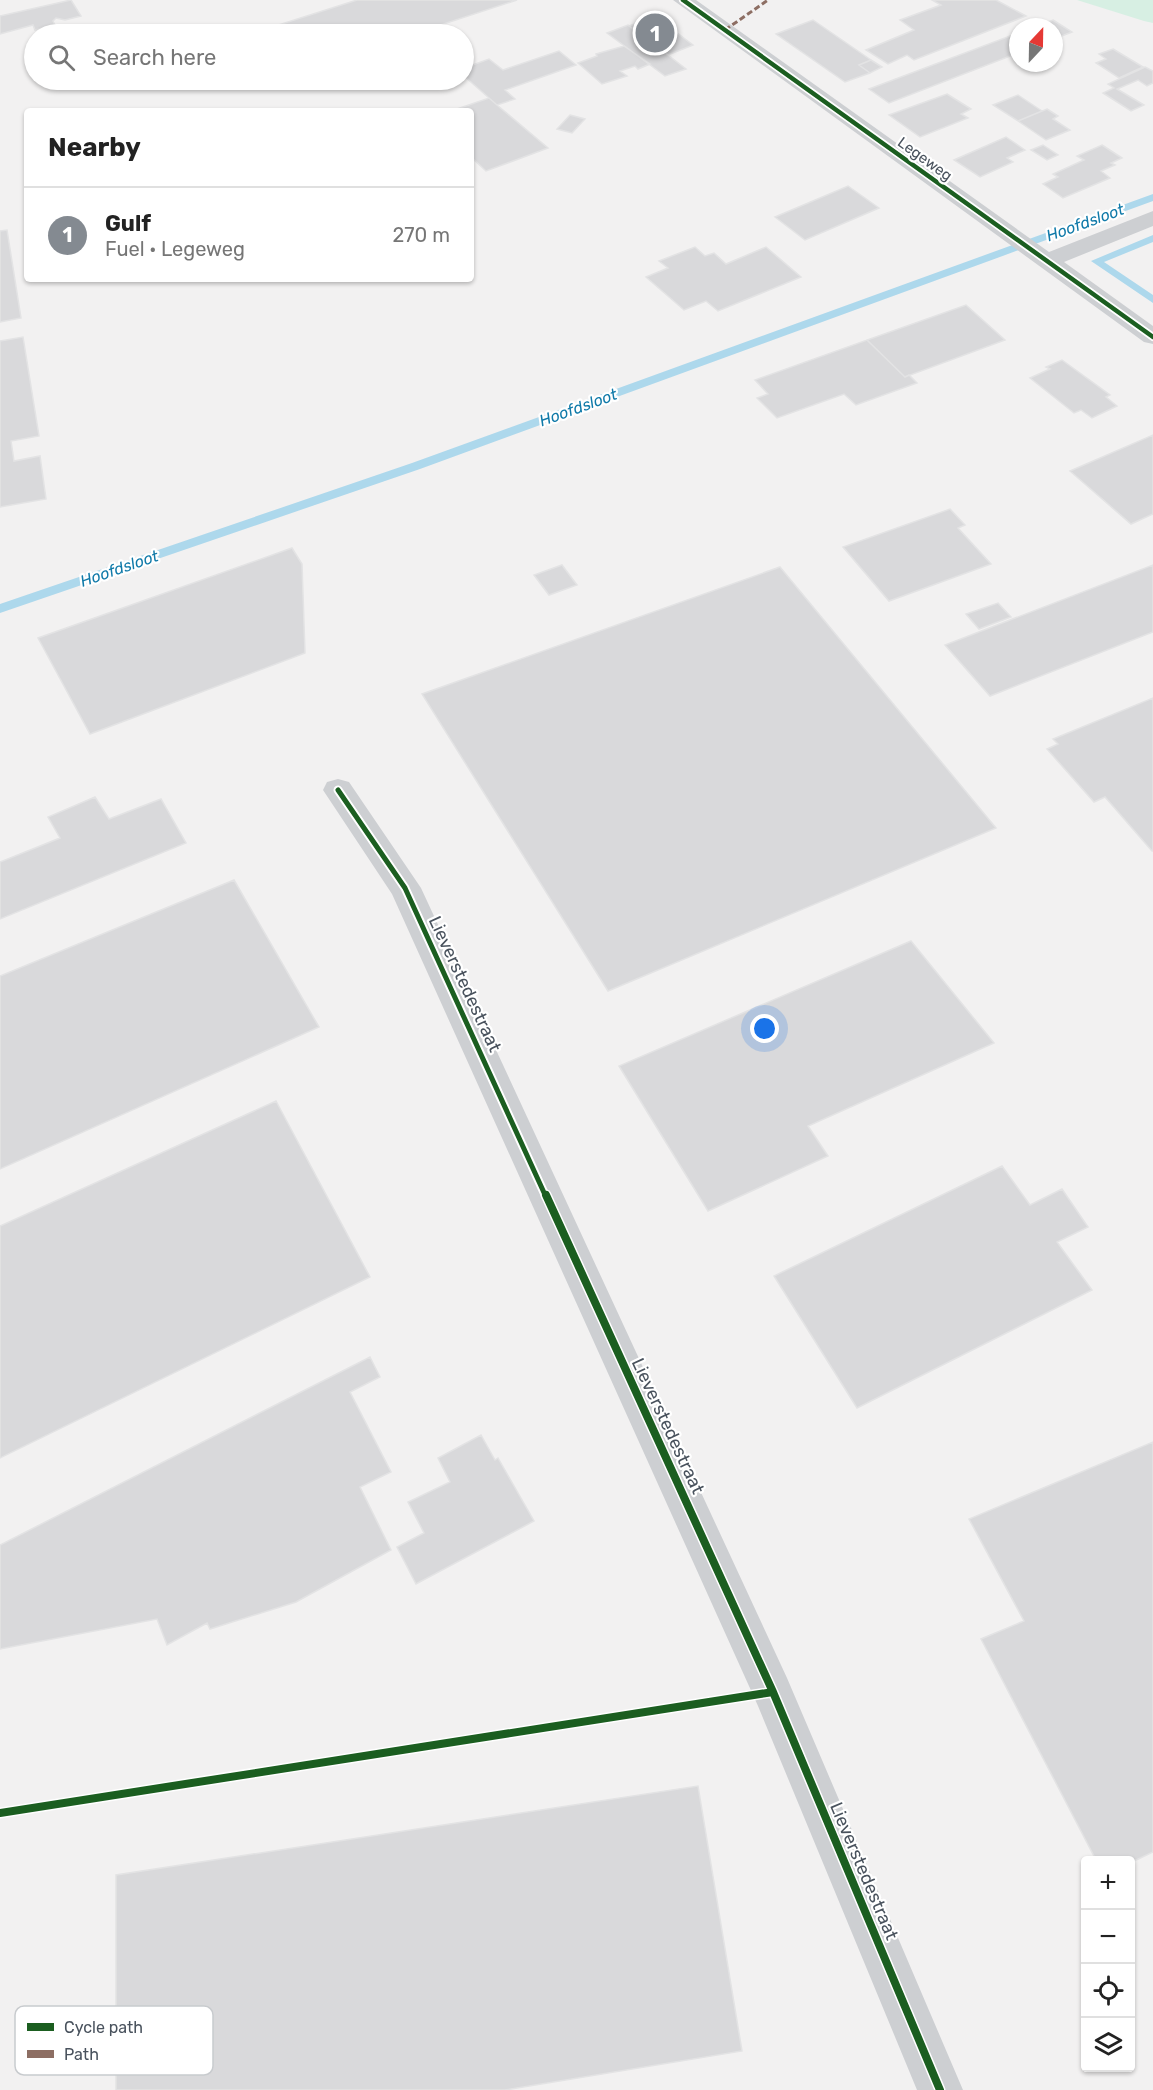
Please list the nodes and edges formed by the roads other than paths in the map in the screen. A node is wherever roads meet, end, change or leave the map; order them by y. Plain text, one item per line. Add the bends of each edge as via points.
1 (683, 0) edge
2 (1153, 218) edge
3 (1047, 261) junction
4 (1153, 337) edge
5 (338, 789) dead end
6 (940, 2090) edge

1 - 3 street, Legeweg
2 - 3 street
3 - 4 street, Legeweg
5 - 6 street, Lieverstedestraat via 405,888 772,1692

